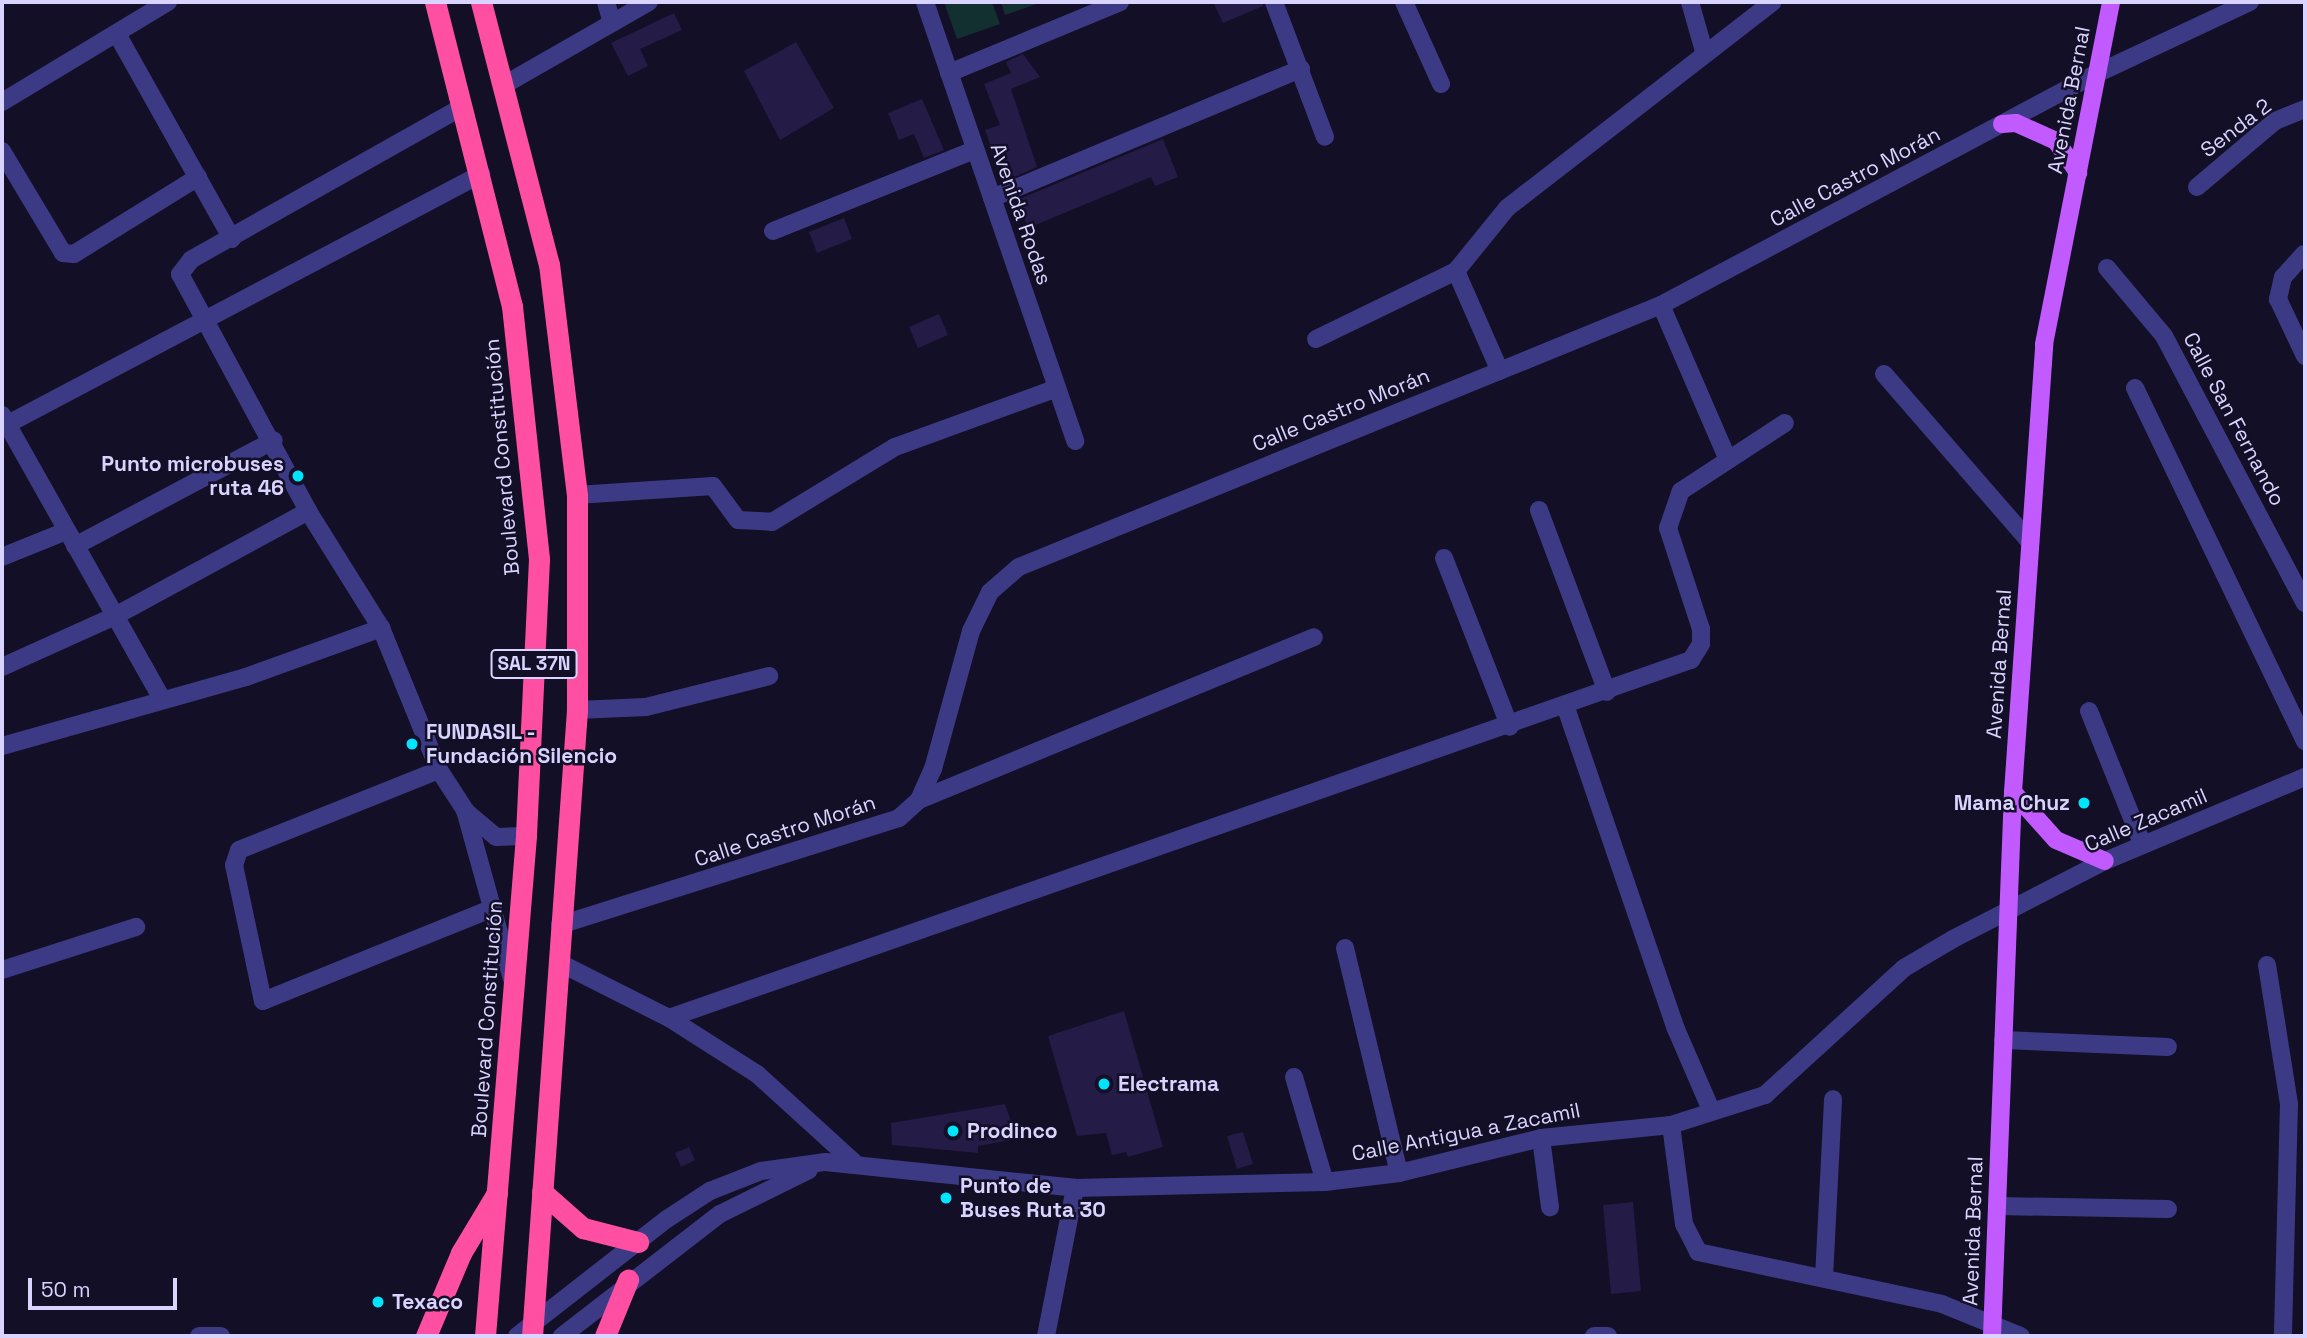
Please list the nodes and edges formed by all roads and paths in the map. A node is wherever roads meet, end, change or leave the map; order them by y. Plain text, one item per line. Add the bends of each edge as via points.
1 (168, 2) edge
2 (435, 2) edge
3 (481, 2) edge
4 (606, 2) edge
5 (649, 2) edge
6 (925, 2) edge
7 (1120, 2) edge
8 (1275, 2) edge
9 (1404, 2) edge
10 (1690, 2) edge
11 (1773, 2) edge
12 (2111, 2) edge
13 (2250, 2) edge
14 (612, 23) junction
15 (117, 34) junction
16 (1704, 51) junction
17 (1301, 69) junction
18 (949, 73) junction
19 (2096, 74) junction
20 (1441, 84) dead end
21 (505, 85) junction
22 (2, 102) edge
23 (462, 107) junction
24 (2305, 108) edge
25 (2002, 124) junction
26 (1325, 137) dead end
27 (975, 150) junction
28 (2, 151) edge
29 (2078, 173) junction
30 (481, 174) junction
31 (198, 177) junction
32 (2197, 187) dead end
33 (992, 198) junction
34 (773, 231) dead end
35 (232, 239) junction
36 (2304, 254) edge
37 (2107, 268) dead end
38 (1456, 271) junction
39 (1661, 304) junction
40 (200, 317) junction
41 (1316, 339) dead end
42 (2305, 356) edge
43 (1500, 371) junction
44 (1884, 374) dead end
45 (1056, 387) junction
46 (2135, 388) dead end
47 (4, 422) edge
48 (1786, 423) dead end
49 (274, 440) junction
50 (1075, 441) dead end
51 (1728, 460) junction
52 (577, 495) junction
53 (1539, 510) dead end
54 (308, 511) junction
55 (69, 539) junction
56 (2030, 542) junction
57 (2, 558) edge
58 (1444, 558) dead end
59 (2305, 603) edge
60 (115, 616) junction
61 (381, 628) junction
62 (1314, 636) dead end
63 (2, 667) edge
64 (769, 676) dead end
65 (1607, 692) junction
66 (161, 697) junction
67 (1566, 708) junction
68 (577, 710) junction
69 (2089, 711) dead end
70 (1510, 727) junction
71 (2305, 741) edge
72 (2, 746) edge
73 (439, 770) junction
74 (2305, 777) edge
75 (2013, 792) junction
76 (919, 800) junction
77 (465, 810) junction
78 (526, 836) junction
79 (2143, 845) junction
80 (2105, 861) junction
81 (493, 908) junction
82 (2007, 911) junction
83 (560, 925) junction
84 (136, 927) dead end
85 (1345, 948) dead end
86 (560, 963) junction
87 (2267, 965) dead end
88 (2, 970) edge
89 (512, 982) junction
90 (669, 1018) junction
91 (2003, 1040) junction
92 (2168, 1047) dead end
93 (1294, 1077) dead end
94 (1833, 1099) dead end
95 (2297, 1105) edge
96 (1712, 1112) junction
97 (1671, 1125) junction
98 (1541, 1138) junction
99 (825, 1162) junction
100 (857, 1165) junction
101 (1399, 1173) junction
102 (1325, 1182) junction
103 (500, 1188) junction
104 (1075, 1188) junction
105 (542, 1192) junction
106 (1997, 1206) junction
107 (1550, 1207) dead end
108 (2168, 1209) dead end
109 (638, 1242) junction
110 (1824, 1278) junction
111 (628, 1280) junction
112 (1992, 1329) edge
113 (527, 1332) edge
114 (220, 1335) edge
115 (199, 1336) edge
116 (426, 1336) edge
117 (485, 1336) edge
118 (562, 1336) edge
119 (605, 1336) edge
120 (1046, 1336) edge
121 (1594, 1336) edge
122 (1608, 1336) edge
123 (2021, 1336) edge
124 (2283, 1336) edge

1 - 15 street
2 - 23 highway, Boulevard Constitución / SAL 37N
3 - 21 highway, SAL 37N
4 - 14 street
5 - 14 street
6 - 18 street, Avenida Rodas
7 - 18 street
8 - 17 street
9 - 20 street
10 - 16 street
11 - 16 street
12 - 19 main road, Avenida Bernal
13 - 19 street, Calle Castro Morán
14 - 21 street
15 - 22 street
15 - 31 street
16 - 38 street via 1507,208
17 - 26 street
17 - 33 street
18 - 27 street, Avenida Rodas
19 - 25 street, Calle Castro Morán
19 - 29 main road, Avenida Bernal
21 - 52 highway, SAL 37N via 549,264
23 - 30 highway, Boulevard Constitución / SAL 37N
23 - 35 street
24 - 32 street, Senda 2 via 2274,121
25 - 29 main road via 2016,123 2056,141
25 - 39 street, Calle Castro Morán
27 - 33 street, Avenida Rodas
27 - 34 street
28 - 31 street via 55,247 74,254
29 - 56 main road, Avenida Bernal via 2044,344
30 - 40 street
30 - 78 highway, Boulevard Constitución / SAL 37N via 512,306 539,559
31 - 35 street
33 - 45 street, Avenida Rodas
35 - 40 street via 181,268
36 - 42 street via 2283,277 2278,299
37 - 59 street, Calle San Fernando via 2164,337
38 - 41 street
38 - 43 street
39 - 43 street, Calle Castro Morán
39 - 51 street
40 - 47 street
40 - 49 street
43 - 76 street, Calle Castro Morán via 1019,567 990,592 971,631
44 - 56 street
45 - 50 street, Avenida Rodas
45 - 52 street via 895,447 772,522 738,520 713,485
46 - 71 street
47 - 55 street
48 - 51 street
49 - 54 street
49 - 55 street
51 - 65 street via 1681,491 1668,528 1702,645 1691,660
52 - 68 highway, SAL 37N
53 - 65 street
54 - 60 street
54 - 61 street
55 - 57 street
55 - 60 street
56 - 75 main road, Avenida Bernal
58 - 70 street
60 - 63 street
60 - 66 street
61 - 66 street via 246,677
61 - 73 street
62 - 76 street
64 - 68 street via 646,707
65 - 67 street
66 - 72 street
67 - 70 street
67 - 96 street via 1676,1029
68 - 83 highway, SAL 37N
69 - 79 street
70 - 90 street
73 - 77 street
73 - 81 street via 239,850 234,865 263,1002
74 - 79 street, Calle Zacamil
75 - 80 main road via 2056,840
75 - 82 main road, Avenida Bernal
76 - 83 street, Calle Castro Morán via 900,818 861,832
77 - 78 street via 496,837
77 - 81 street
78 - 89 highway, Boulevard Constitución / SAL 37N
79 - 80 street, Calle Zacamil
80 - 82 street, Calle Zacamil
81 - 89 street
82 - 91 main road, Avenida Bernal
82 - 96 street, Calle Antigua a Zacamil via 1905,968 1765,1095
83 - 86 highway, SAL 37N
84 - 88 street
85 - 101 street
86 - 90 street
86 - 105 highway, SAL 37N
87 - 95 street
89 - 103 highway, Boulevard Constitución / SAL 37N
90 - 100 street via 801,1107
91 - 92 street
91 - 106 main road, Avenida Bernal
93 - 102 street
94 - 110 street
95 - 124 street
96 - 97 street, Calle Antigua a Zacamil
97 - 98 street, Calle Antigua a Zacamil
97 - 110 street via 1684,1224 1698,1251
98 - 101 street, Calle Antigua a Zacamil
98 - 107 street
99 - 100 street, Calle Antigua a Zacamil
99 - 109 street, Calle Antigua a Zacamil via 761,1171 710,1191
99 - 111 street via 720,1214
100 - 104 street, Calle Antigua a Zacamil
101 - 102 street, Calle Antigua a Zacamil
102 - 104 street, Calle Antigua a Zacamil
103 - 116 highway via 461,1252
103 - 117 highway, Boulevard Constitución / SAL 37N
104 - 120 street
105 - 109 highway via 583,1228
105 - 113 highway, SAL 37N
106 - 108 street
106 - 112 main road, Avenida Bernal
109 - 113 street, Calle Antigua a Zacamil
110 - 112 street
111 - 118 street
111 - 119 highway
112 - 123 street
114 - 115 street
121 - 122 street

